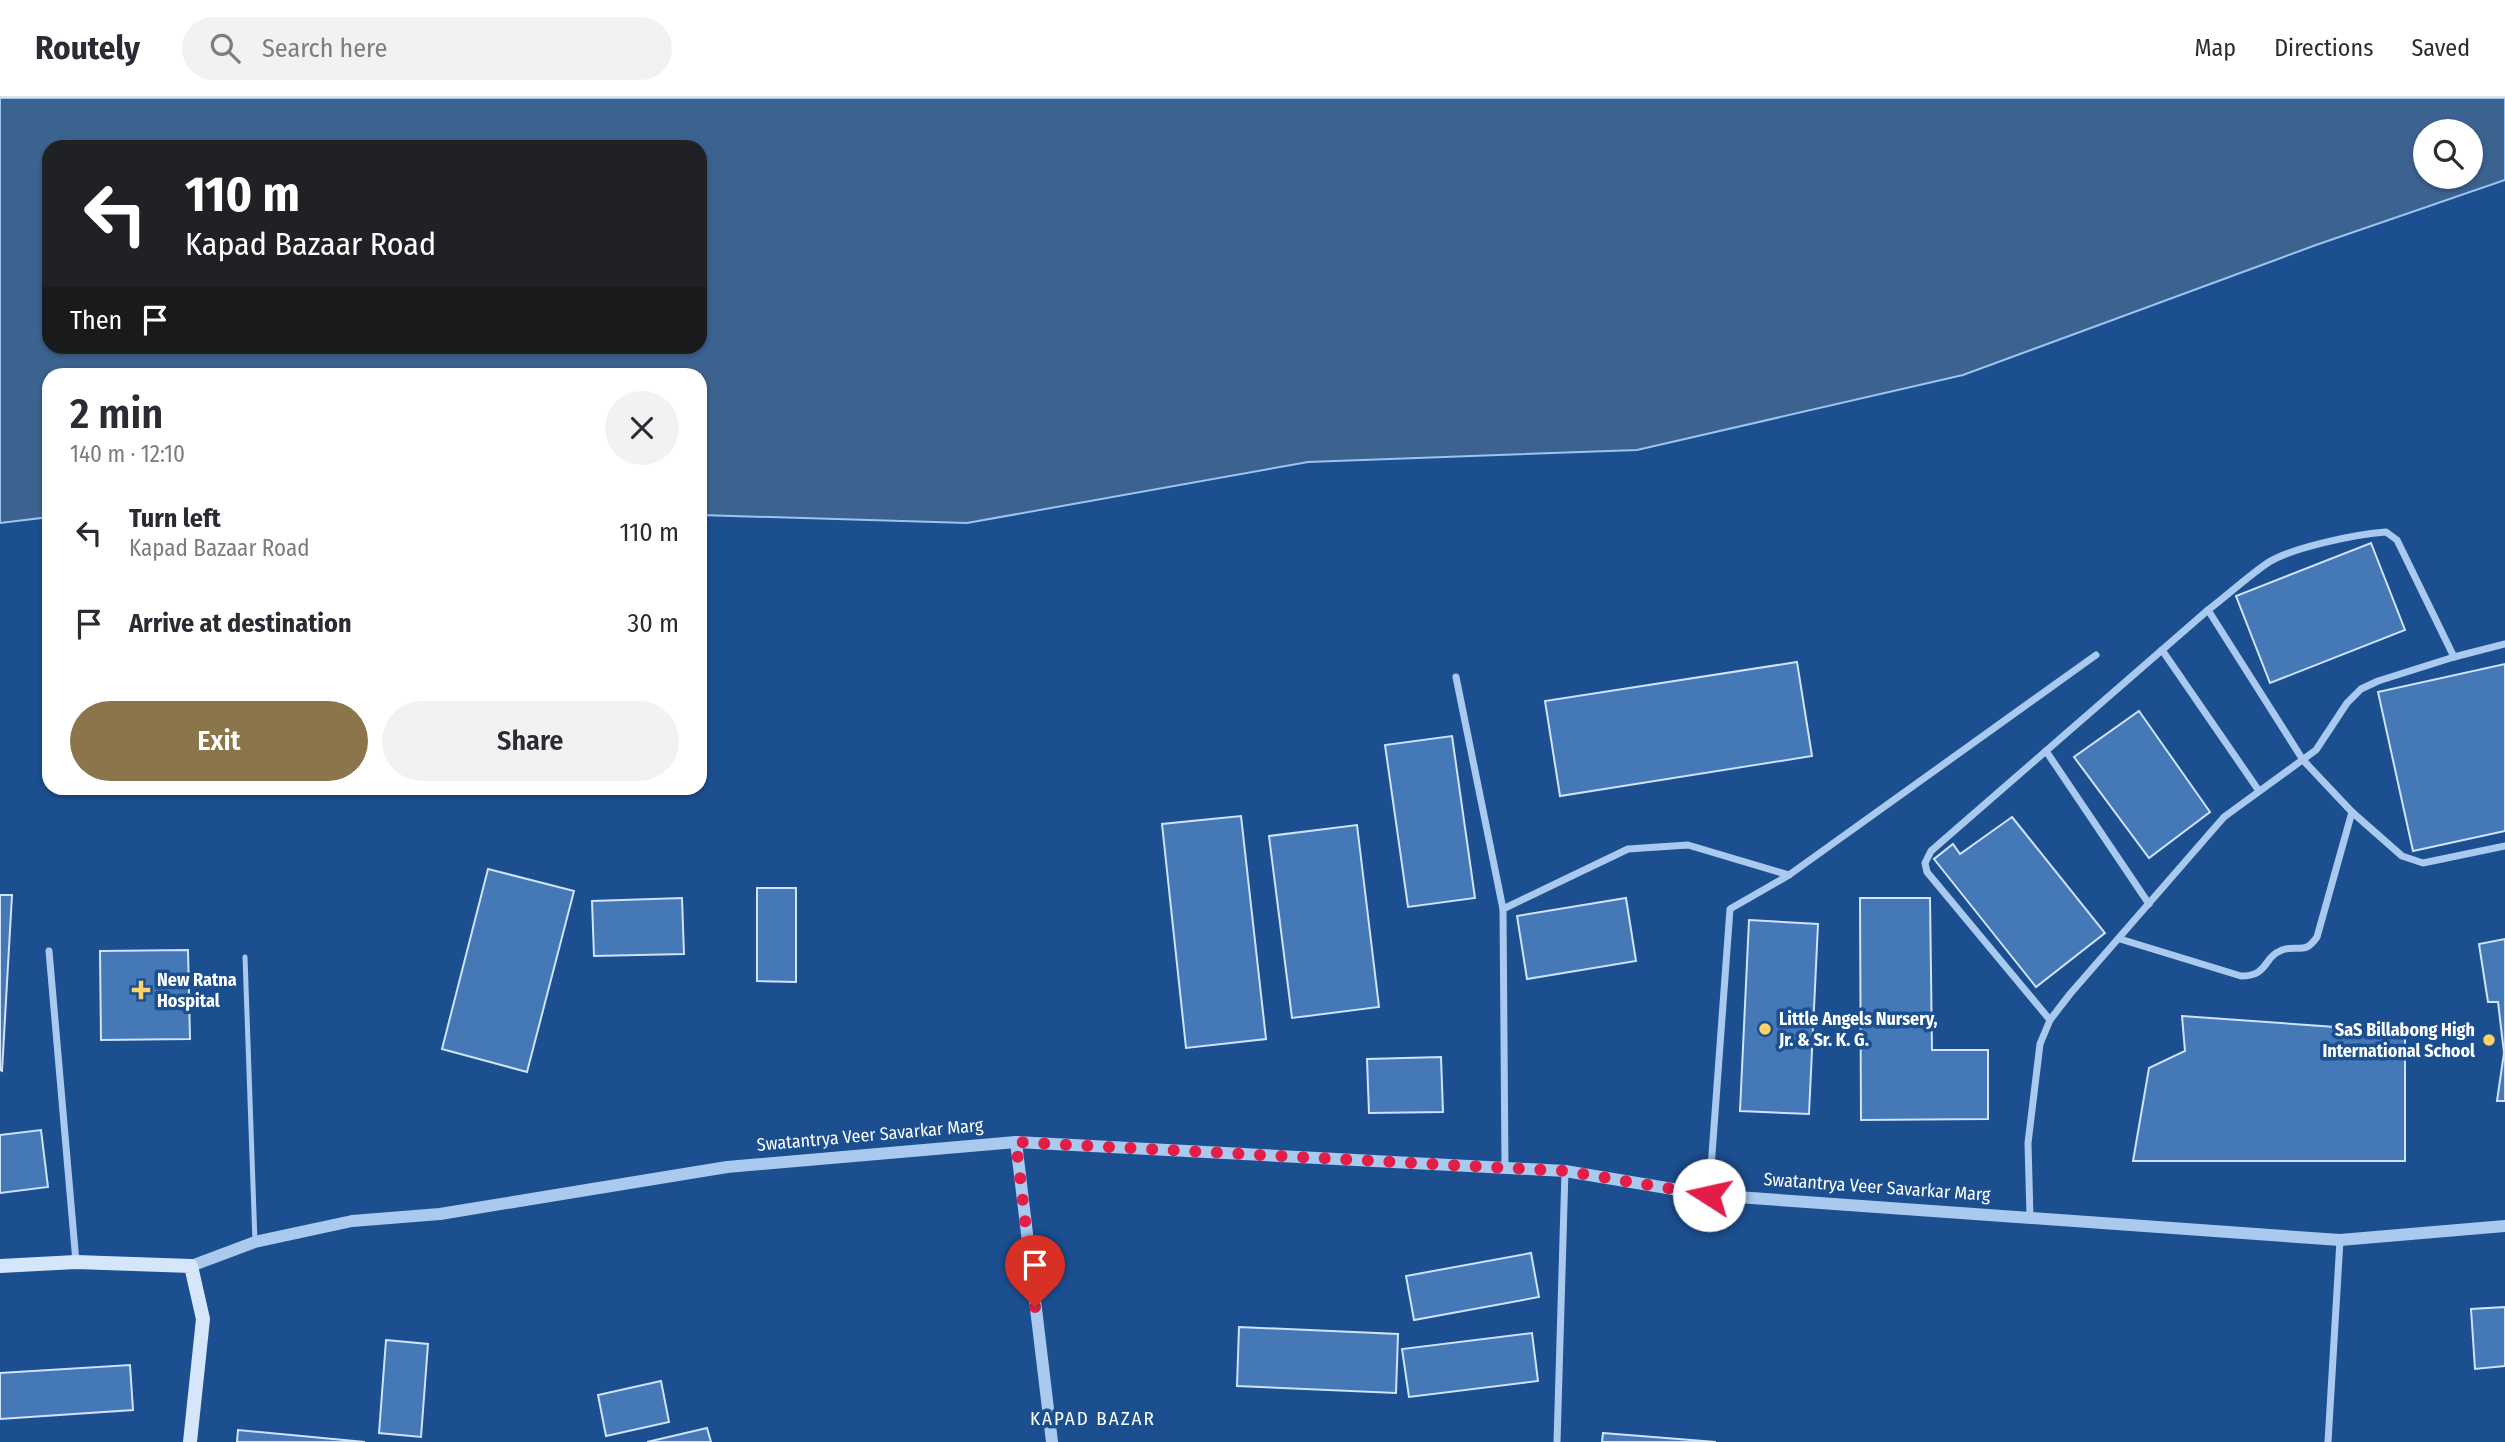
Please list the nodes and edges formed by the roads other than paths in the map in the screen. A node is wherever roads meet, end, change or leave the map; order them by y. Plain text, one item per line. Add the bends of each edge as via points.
1 (2208, 610) junction
2 (2505, 645) edge
3 (2162, 650) junction
4 (2096, 655) dead end
5 (2454, 657) junction
6 (1455, 677) dead end
7 (2046, 751) junction
8 (2303, 760) junction
9 (2259, 791) junction
10 (2352, 812) junction
11 (2505, 846) edge
12 (1789, 875) junction
13 (2149, 904) junction
14 (1503, 909) junction
15 (2120, 939) junction
16 (49, 951) dead end
17 (244, 957) dead end
18 (2050, 1020) junction
19 (1016, 1142) junction
20 (1505, 1167) junction
21 (1565, 1171) junction
22 (1709, 1195) junction
23 (2030, 1217) junction
24 (2505, 1226) edge
25 (2340, 1240) junction
26 (256, 1242) junction
27 (76, 1262) junction
28 (0, 1266) edge
29 (191, 1266) junction
30 (190, 1442) edge
31 (1052, 1442) edge
32 (1557, 1442) edge
33 (2328, 1442) edge

1 - 3 street
1 - 5 street via 2271,561 2297,550 2386,532 2397,540
1 - 8 street
2 - 5 street
3 - 7 street
3 - 9 street
4 - 12 street
5 - 8 street via 2361,689 2316,750
6 - 14 street
7 - 13 street
7 - 18 street via 1931,851 1926,863 1927,872
8 - 9 street
8 - 10 street
9 - 13 street via 2224,817
10 - 11 street via 2402,856 2423,863
10 - 15 street via 2317,937 2303,950 2280,950 2261,972 2241,976
12 - 14 street via 1688,845 1628,849
12 - 22 street via 1730,909
13 - 15 street
14 - 20 street
15 - 18 street
16 - 27 street
17 - 26 lane
18 - 23 street via 2040,1044 2028,1143
19 - 20 street, Swatantrya Veer Savarkar Marg
19 - 26 street, Swatantrya Veer Savarkar Marg via 727,1167 440,1214 352,1221
19 - 31 street
20 - 21 street, Swatantrya Veer Savarkar Marg
21 - 22 street, Swatantrya Veer Savarkar Marg
21 - 32 street
22 - 23 street, Swatantrya Veer Savarkar Marg
23 - 25 street, Swatantrya Veer Savarkar Marg
24 - 25 street, Swatantrya Veer Savarkar Marg
25 - 33 street
26 - 29 street, Swatantrya Veer Savarkar Marg
27 - 28 main road, Swatantrya Veer Savarkar Marg
27 - 29 main road, Swatantrya Veer Savarkar Marg
29 - 30 main road via 203,1319

